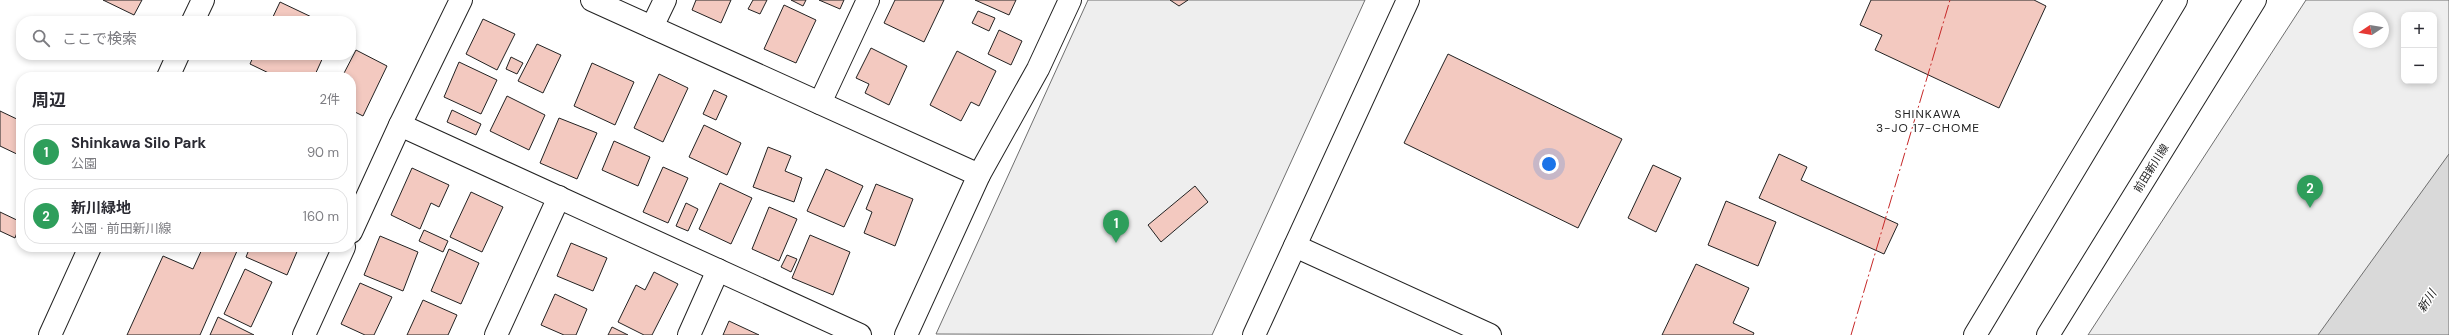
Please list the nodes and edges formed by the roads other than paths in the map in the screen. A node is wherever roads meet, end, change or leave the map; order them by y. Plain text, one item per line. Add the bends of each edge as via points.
1 (203, 0) edge
2 (460, 0) edge
3 (592, 0) edge
4 (665, 0) edge
5 (868, 0) edge
6 (1070, 0) edge
7 (1408, 0) edge
8 (2176, 0) edge
9 (2254, 0) edge
10 (195, 16) edge
11 (652, 27) junction
12 (176, 60) edge
13 (170, 72) edge
14 (820, 103) junction
15 (400, 125) junction
16 (979, 175) junction
17 (559, 198) junction
18 (356, 221) edge
19 (1295, 246) junction
20 (88, 252) edge
21 (342, 252) edge
22 (718, 270) junction
23 (50, 335) edge
24 (304, 335) edge
25 (496, 335) edge
26 (689, 335) edge
27 (860, 335) edge
28 (906, 335) edge
29 (1254, 335) edge
30 (1490, 335) edge
31 (1975, 335) edge
32 (2048, 335) edge

1 - 10 street
2 - 15 street
3 - 11 street
4 - 11 street
5 - 14 street
6 - 16 street via 1038,69
7 - 19 street
8 - 31 street
9 - 32 street, 前田新川線
11 - 14 street
12 - 13 street
14 - 16 street
15 - 17 street
15 - 18 street
16 - 28 street
17 - 22 street
17 - 25 street
19 - 29 street
19 - 30 street
20 - 23 street
21 - 24 street
22 - 26 street
22 - 27 street

